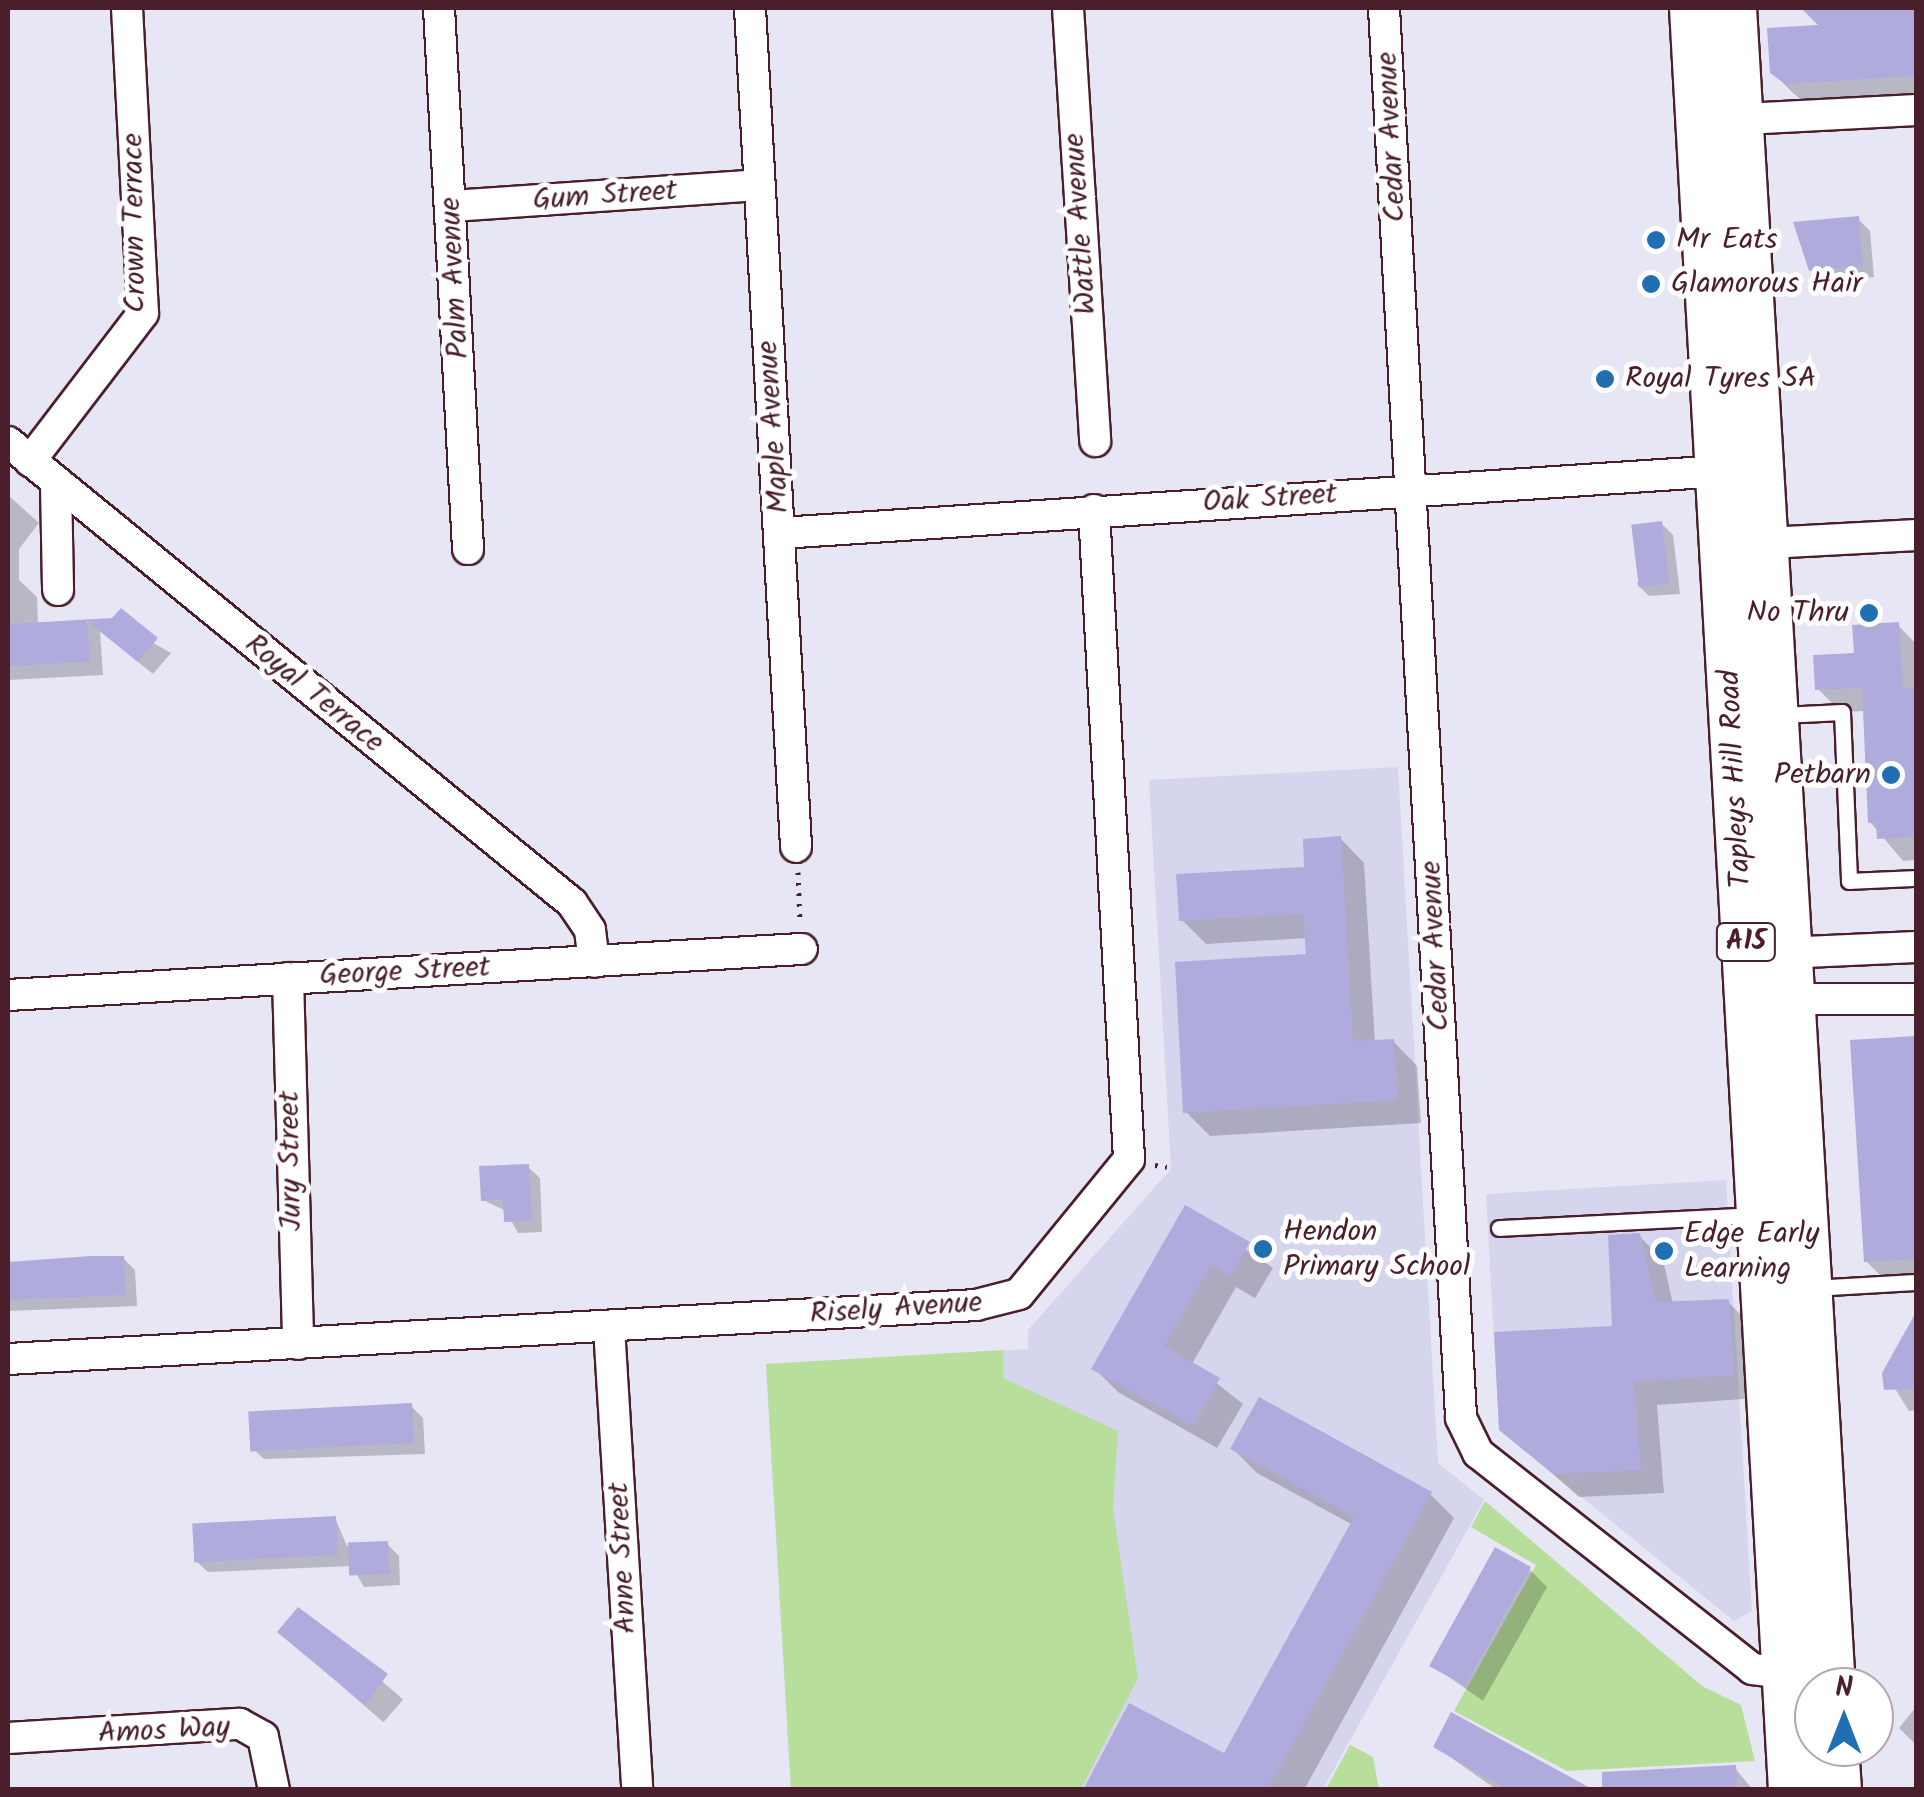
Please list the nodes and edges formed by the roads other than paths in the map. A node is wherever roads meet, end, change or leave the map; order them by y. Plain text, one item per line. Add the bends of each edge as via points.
1 (127, 8) edge
2 (439, 8) edge
3 (750, 8) edge
4 (1068, 8) edge
5 (1384, 8) edge
6 (1694, 8) edge
7 (1732, 8) edge
8 (1916, 110) edge
9 (1720, 120) junction
10 (758, 186) junction
11 (452, 206) junction
12 (1095, 440) dead end
13 (19, 451) edge
14 (1739, 470) junction
15 (56, 484) junction
16 (1412, 490) junction
17 (1094, 510) junction
18 (781, 533) junction
19 (1916, 535) edge
20 (1743, 544) junction
21 (468, 549) dead end
22 (58, 590) dead end
23 (1772, 715) junction
24 (796, 847) road end
25 (1916, 878) edge
26 (1916, 947) edge
27 (802, 948) road end
28 (594, 962) junction
29 (288, 978) junction
30 (1772, 979) junction
31 (8, 996) edge
32 (1916, 999) edge
33 (1759, 1215) junction
34 (1498, 1228) dead end
35 (1916, 1282) edge
36 (1804, 1288) junction
37 (609, 1326) junction
38 (298, 1344) junction
39 (8, 1359) edge
40 (1814, 1667) edge
41 (1815, 1667) edge
42 (1794, 1676) edge
43 (8, 1738) edge
44 (274, 1790) edge
45 (637, 1790) edge

1 - 13 street, Crown Terrace via 143,313
2 - 11 street, Palm Avenue
3 - 10 street, Maple Avenue
4 - 12 street, Wattle Avenue
5 - 16 street, Cedar Avenue
6 - 9 main road, Tapleys Hill Road / A15
7 - 9 main road, Tapleys Hill Road / A15
8 - 9 street
9 - 14 main road, Tapleys Hill Road / A15
10 - 11 street, Gum Street
10 - 18 street, Maple Avenue
11 - 21 street, Palm Avenue
13 - 15 street, Royal Terrace
14 - 16 street, Oak Street
14 - 20 main road, Tapleys Hill Road / A15
15 - 22 street
15 - 28 street, Royal Terrace via 572,903 590,930
16 - 17 street, Oak Street
16 - 42 street, Cedar Avenue via 1461,1418 1478,1454 1752,1669
17 - 18 street, Oak Street
17 - 37 street, Risely Avenue via 1126,1171 1019,1294 998,1302
18 - 24 street, Maple Avenue
19 - 20 street
20 - 23 main road, Tapleys Hill Road / A15
20 - 30 main road, Tapleys Hill Road / A15
23 - 25 lane via 1842,712 1849,881
23 - 30 main road, Tapleys Hill Road / A15
26 - 30 street
27 - 28 street, George Street
28 - 29 street, George Street
29 - 31 street, George Street
29 - 38 street, Jury Street
30 - 32 street
30 - 33 main road, Tapleys Hill Road / A15
30 - 36 main road, Tapleys Hill Road / A15
33 - 34 lane
33 - 40 main road, Tapleys Hill Road / A15
35 - 36 lane
36 - 41 main road, Tapleys Hill Road / A15
37 - 38 street, Risely Avenue
37 - 45 street, Anne Street
38 - 39 street, Risely Avenue
43 - 44 street, Amos Way via 240,1724 263,1736

